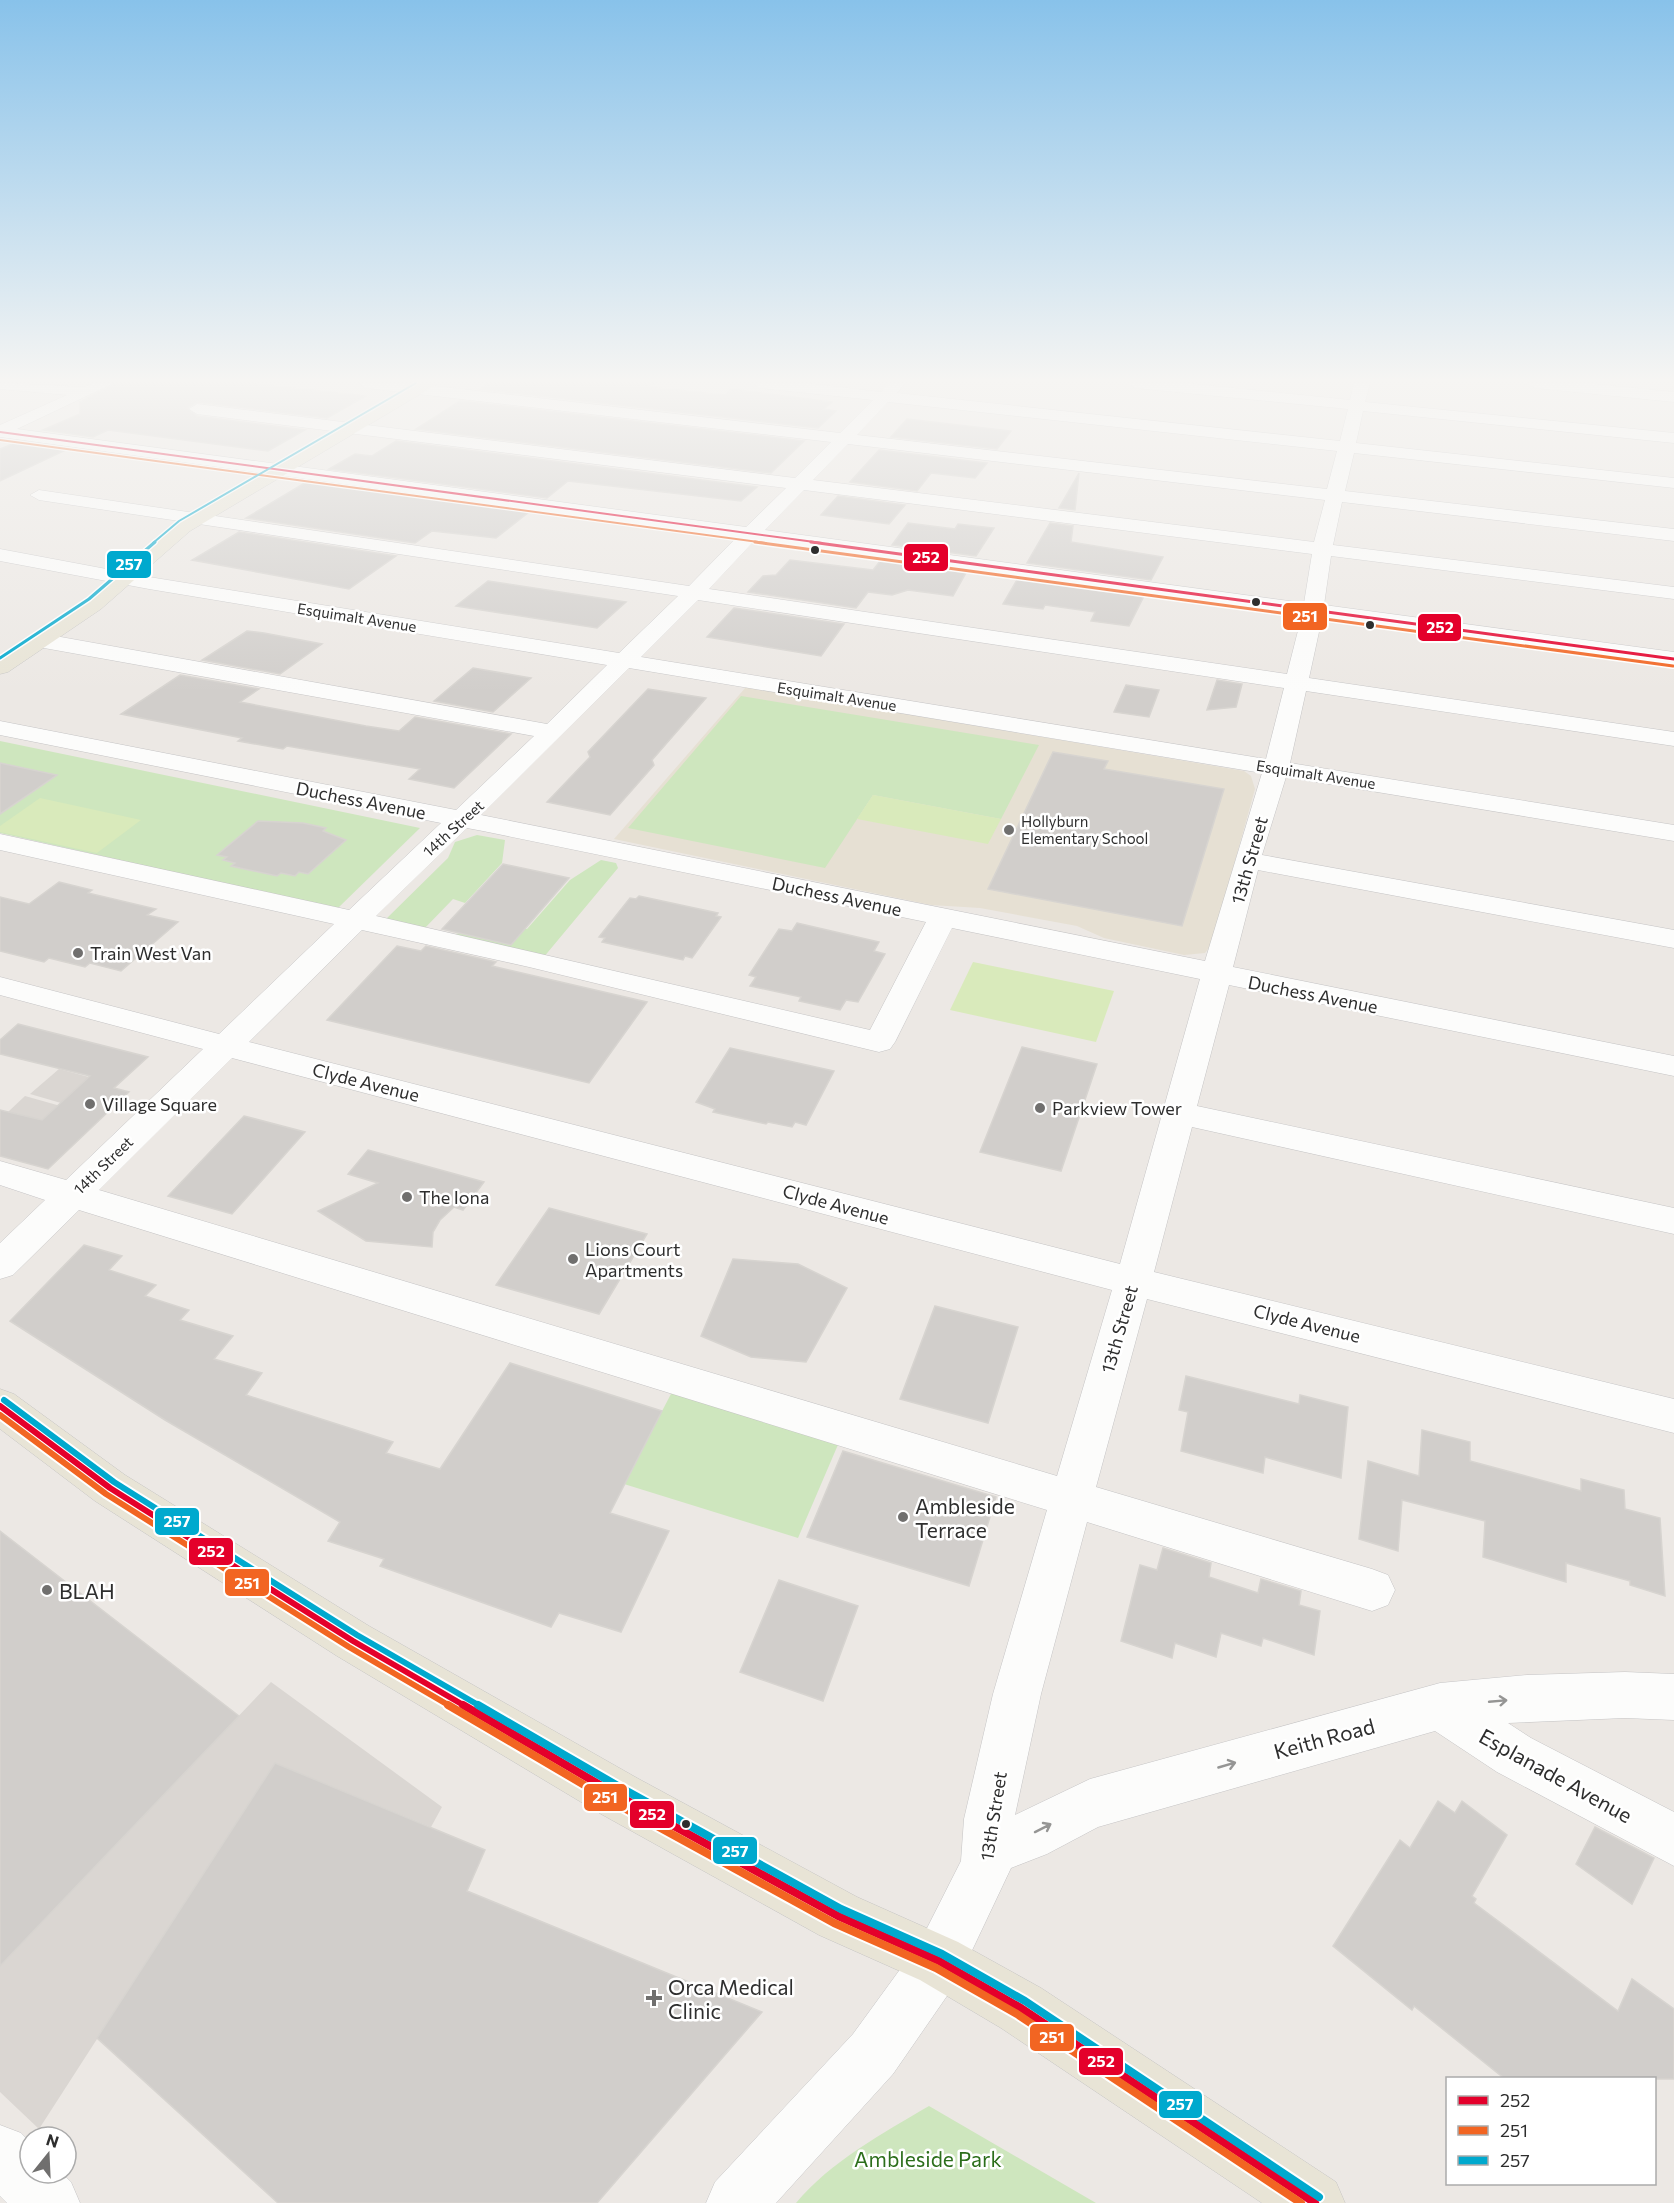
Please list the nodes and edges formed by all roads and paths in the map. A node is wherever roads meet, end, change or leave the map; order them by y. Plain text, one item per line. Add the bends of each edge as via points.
1 (252, 486) edge
2 (393, 486) edge
3 (797, 486) edge
4 (814, 486) edge
5 (1254, 486) edge
6 (1336, 486) edge
7 (39, 495) dead end
8 (1334, 495) junction
9 (198, 518) junction
10 (750, 535) junction
11 (1674, 535) edge
12 (1322, 549) junction
13 (0, 555) edge
14 (123, 579) junction
15 (694, 591) junction
16 (1674, 593) edge
17 (1313, 611) junction
18 (44, 641) junction
19 (1674, 659) edge
20 (624, 661) junction
21 (0, 668) edge
22 (1295, 684) junction
23 (0, 728) edge
24 (552, 732) junction
25 (1674, 739) edge
26 (1275, 768) junction
27 (460, 820) junction
28 (1674, 833) edge
29 (0, 842) edge
30 (1247, 861) junction
31 (943, 918) junction
32 (354, 921) junction
33 (1674, 939) edge
34 (1217, 975) junction
35 (0, 986) edge
36 (226, 1046) junction
37 (1674, 1066) edge
38 (1179, 1113) junction
39 (0, 1173) edge
40 (73, 1195) junction
41 (1674, 1221) edge
42 (0, 1265) edge
43 (1133, 1280) junction
44 (0, 1406) edge
45 (1674, 1416) edge
46 (1070, 1499) junction
47 (1372, 1590) dead end
48 (1674, 1697) edge
49 (1440, 1706) junction
50 (1674, 1840) edge
51 (989, 1849) junction
52 (939, 1961) junction
53 (0, 2154) edge
54 (50, 2203) edge
55 (736, 2203) edge
56 (1315, 2203) edge

1 - 9 main road
2 - 10 street
3 - 10 street, 14th Street
4 - 12 street
5 - 8 street
6 - 8 street, 13th Street
7 - 9 street
8 - 11 street
8 - 12 street, 13th Street
9 - 14 main road
9 - 15 street
10 - 15 street, 14th Street
10 - 17 street
12 - 16 street
12 - 17 street, 13th Street
13 - 14 street, Esquimalt Avenue
14 - 18 main road
14 - 20 street, Esquimalt Avenue
15 - 20 street, 14th Street
15 - 22 street
17 - 19 street
17 - 22 street, 13th Street
18 - 21 main road
18 - 24 street
20 - 24 street, 14th Street
20 - 26 street, Esquimalt Avenue
22 - 25 street
22 - 26 street, 13th Street
23 - 27 street, Duchess Avenue
24 - 27 street, 14th Street
26 - 28 street, Esquimalt Avenue
26 - 30 street, 13th Street
27 - 31 street, Duchess Avenue
27 - 32 street, 14th Street
29 - 32 street
30 - 33 street
30 - 34 street, 13th Street
31 - 32 street via 879,1041
31 - 34 street, Duchess Avenue
32 - 36 street, 14th Street
34 - 37 street, Duchess Avenue
34 - 38 street, 13th Street
35 - 36 street, Clyde Avenue
36 - 40 street, 14th Street
36 - 43 street, Clyde Avenue
38 - 41 street
38 - 43 street, 13th Street
39 - 40 street
40 - 42 street, 14th Street
40 - 46 street
43 - 45 street, Clyde Avenue
43 - 46 street, 13th Street
44 - 52 main road via 110,1488 353,1641 817,1905
46 - 47 street
46 - 51 street, 13th Street via 1017,1694 989,1819
49 -> 48 street, Keith Road via 1538,1698
49 - 50 street, Esplanade Avenue via 1514,1755
51 -> 49 street, Keith Road via 1029,1836 1090,1804
51 - 52 street, 13th Street via 985,1867
52 - 55 street, 13th Street via 873,2054
52 - 56 main road via 1021,2008
53 - 54 street

